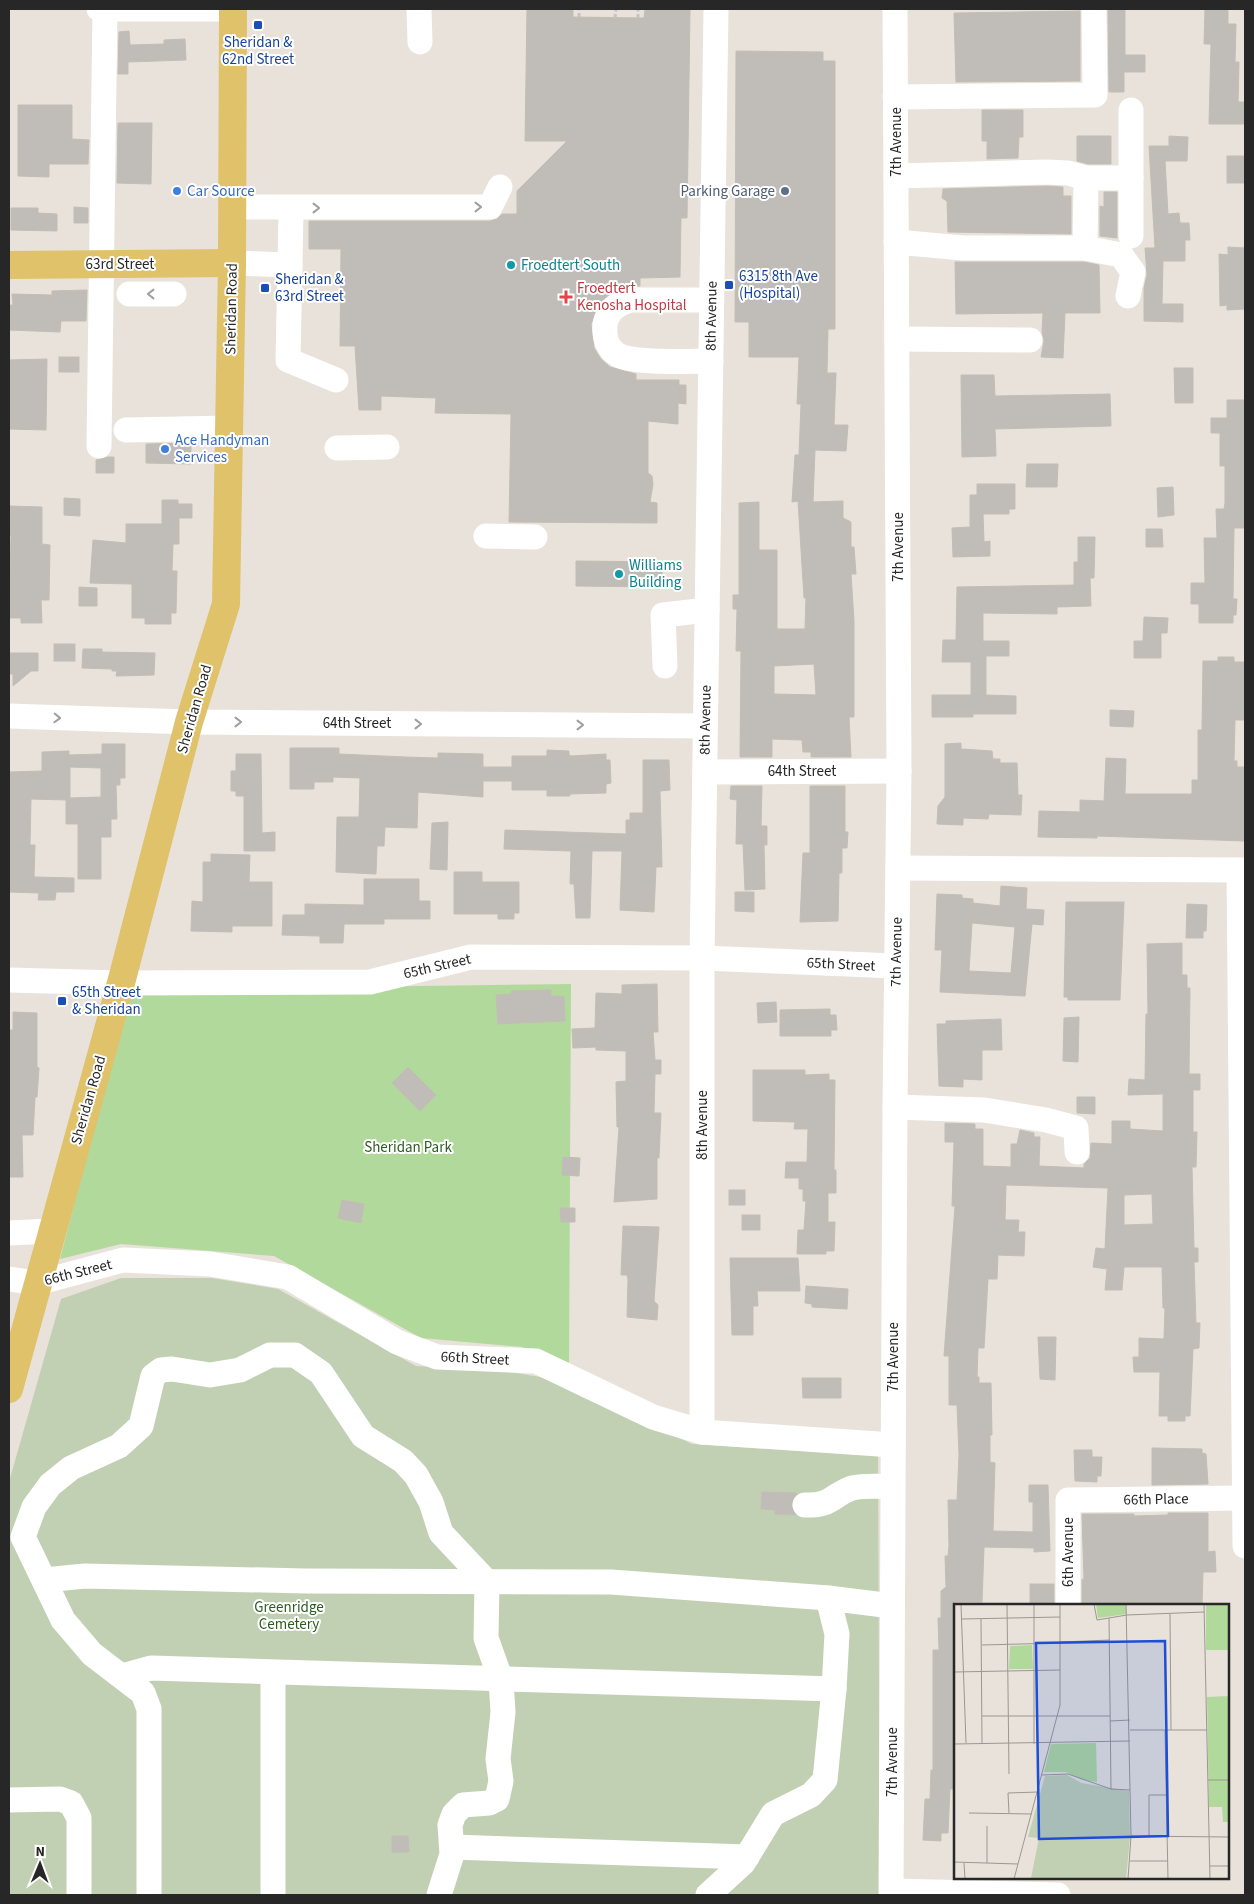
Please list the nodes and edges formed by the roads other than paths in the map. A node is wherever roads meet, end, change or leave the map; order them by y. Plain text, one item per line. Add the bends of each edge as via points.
1 (99, 9) edge
2 (105, 9) edge
3 (233, 9) edge
4 (419, 9) edge
5 (716, 9) edge
6 (895, 9) edge
7 (1094, 9) edge
8 (420, 42) dead end
9 (896, 96) junction
10 (1131, 110) dead end
11 (896, 176) junction
12 (1086, 178) junction
13 (1131, 178) junction
14 (489, 188) dead end
15 (232, 207) junction
16 (291, 208) junction
17 (1131, 236) dead end
18 (896, 242) junction
19 (1085, 248) junction
20 (232, 263) junction
21 (102, 264) junction
22 (290, 264) junction
23 (9, 265) edge
24 (129, 294) dead end
25 (174, 294) dead end
26 (1128, 296) dead end
27 (711, 300) junction
28 (897, 339) junction
29 (1030, 340) dead end
30 (711, 361) junction
31 (336, 380) dead end
32 (229, 428) junction
33 (126, 430) dead end
34 (99, 446) dead end
35 (387, 447) dead end
36 (337, 448) dead end
37 (486, 536) dead end
38 (535, 537) dead end
39 (707, 610) junction
40 (665, 666) dead end
41 (9, 716) edge
42 (189, 722) junction
43 (705, 726) junction
44 (900, 771) junction
45 (705, 772) junction
46 (898, 868) junction
47 (1242, 870) edge
48 (702, 958) junction
49 (896, 966) junction
50 (9, 980) edge
51 (121, 983) junction
52 (895, 1107) junction
53 (1077, 1152) dead end
54 (52, 1231) junction
55 (9, 1233) edge
56 (9, 1279) edge
57 (37, 1282) junction
58 (9, 1389) edge
59 (702, 1432) junction
60 (892, 1445) junction
61 (892, 1486) junction
62 (1245, 1498) edge
63 (1068, 1500) joint
64 (805, 1505) dead end
65 (16, 1535) edge
66 (1245, 1546) edge
67 (44, 1580) junction
68 (488, 1582) junction
69 (828, 1598) junction
70 (1068, 1604) edge
71 (892, 1606) junction
72 (273, 1673) junction
73 (122, 1676) junction
74 (500, 1680) junction
75 (834, 1689) junction
76 (9, 1800) edge
77 (452, 1847) junction
78 (747, 1857) junction
79 (1068, 1879) edge
80 (892, 1893) edge
81 (79, 1895) edge
82 (149, 1895) edge
83 (273, 1895) edge
84 (439, 1895) edge
85 (708, 1895) edge
86 (1058, 1895) edge
87 (1068, 1895) edge

1 - 2 street
2 - 3 street
2 - 21 street
3 - 15 main road, Sheridan Road
4 - 8 street
5 - 27 street, 8th Avenue
6 - 9 street, 7th Avenue
7 - 9 street via 1095,95
9 - 11 street, 7th Avenue
10 - 13 street
11 - 12 street via 1047,172
11 - 18 street, 7th Avenue
12 - 13 street
12 - 19 street
13 - 17 street
16 -> 14 street via 490,207
15 - 16 street
15 - 20 main road, Sheridan Road
16 - 22 street
18 - 19 street via 963,248
18 - 28 street, 7th Avenue
19 - 26 street via 1121,255 1133,272
20 - 21 main road, 63rd Street
20 - 22 street
20 - 32 main road, Sheridan Road
21 - 23 main road, 63rd Street
21 - 34 street
22 - 31 street via 288,360
25 -> 24 street
27 - 30 street, 8th Avenue
27 - 30 street via 631,300 611,310 604,331 607,344 617,355 632,359
28 - 29 street
28 - 44 street, 7th Avenue
30 - 39 street, 8th Avenue
32 - 33 street
32 - 42 main road, Sheridan Road via 226,604
35 - 36 street
37 - 38 street
39 - 40 street via 663,615
39 - 43 street, 8th Avenue
41 -> 42 street, 64th Street
42 -> 43 street, 64th Street
42 - 51 main road, Sheridan Road
43 - 45 street, 8th Avenue
44 - 45 street, 64th Street
44 - 46 street, 7th Avenue
45 - 48 street, 8th Avenue
46 - 47 street
46 - 49 street, 7th Avenue
47 - 62 street
48 - 49 street, 65th Street
48 - 51 street, 65th Street via 470,956 370,982
48 - 59 street, 8th Avenue
49 - 52 street, 7th Avenue
50 - 51 street, 65th Street
51 - 54 main road, Sheridan Road
52 - 53 street via 984,1110 1046,1120 1076,1128
52 - 60 street, 7th Avenue
54 - 55 street
54 - 57 main road, Sheridan Road
56 - 57 street
57 - 58 main road, Sheridan Road
57 - 59 street, 66th Street via 123,1260 210,1264 288,1277 397,1342 437,1357 536,1361 653,1417
59 - 60 street, 66th Street
60 - 61 street, 7th Avenue
61 - 64 street via 851,1489 819,1506
61 - 71 street, 7th Avenue
62 - 63 street, 66th Place
62 - 66 street
63 - 70 street, 6th Avenue
65 - 67 street
65 - 68 street via 50,1485 71,1468 119,1446 141,1426 149,1387 153,1376 161,1370 210,1375 240,1370 270,1355 295,1355 320,1373 363,1436 403,1461 416,1475 431,1502 441,1533
67 - 68 street via 85,1576
67 - 73 street via 63,1620 92,1654
68 - 69 street via 611,1582
68 - 74 street via 486,1638
69 - 71 street
69 - 75 street via 837,1634
71 - 80 street, 7th Avenue
72 - 73 street via 151,1668
72 - 74 street
72 - 83 street
73 - 82 street via 143,1692 149,1709
74 - 75 street
74 - 77 street via 503,1712 499,1742 501,1781 497,1799 489,1803 462,1805 450,1825
75 - 78 street via 825,1780 811,1795 773,1814
76 - 81 street via 60,1799 71,1803 79,1818
77 - 78 street
77 - 84 street
78 - 85 street
79 - 87 street
80 - 86 street

